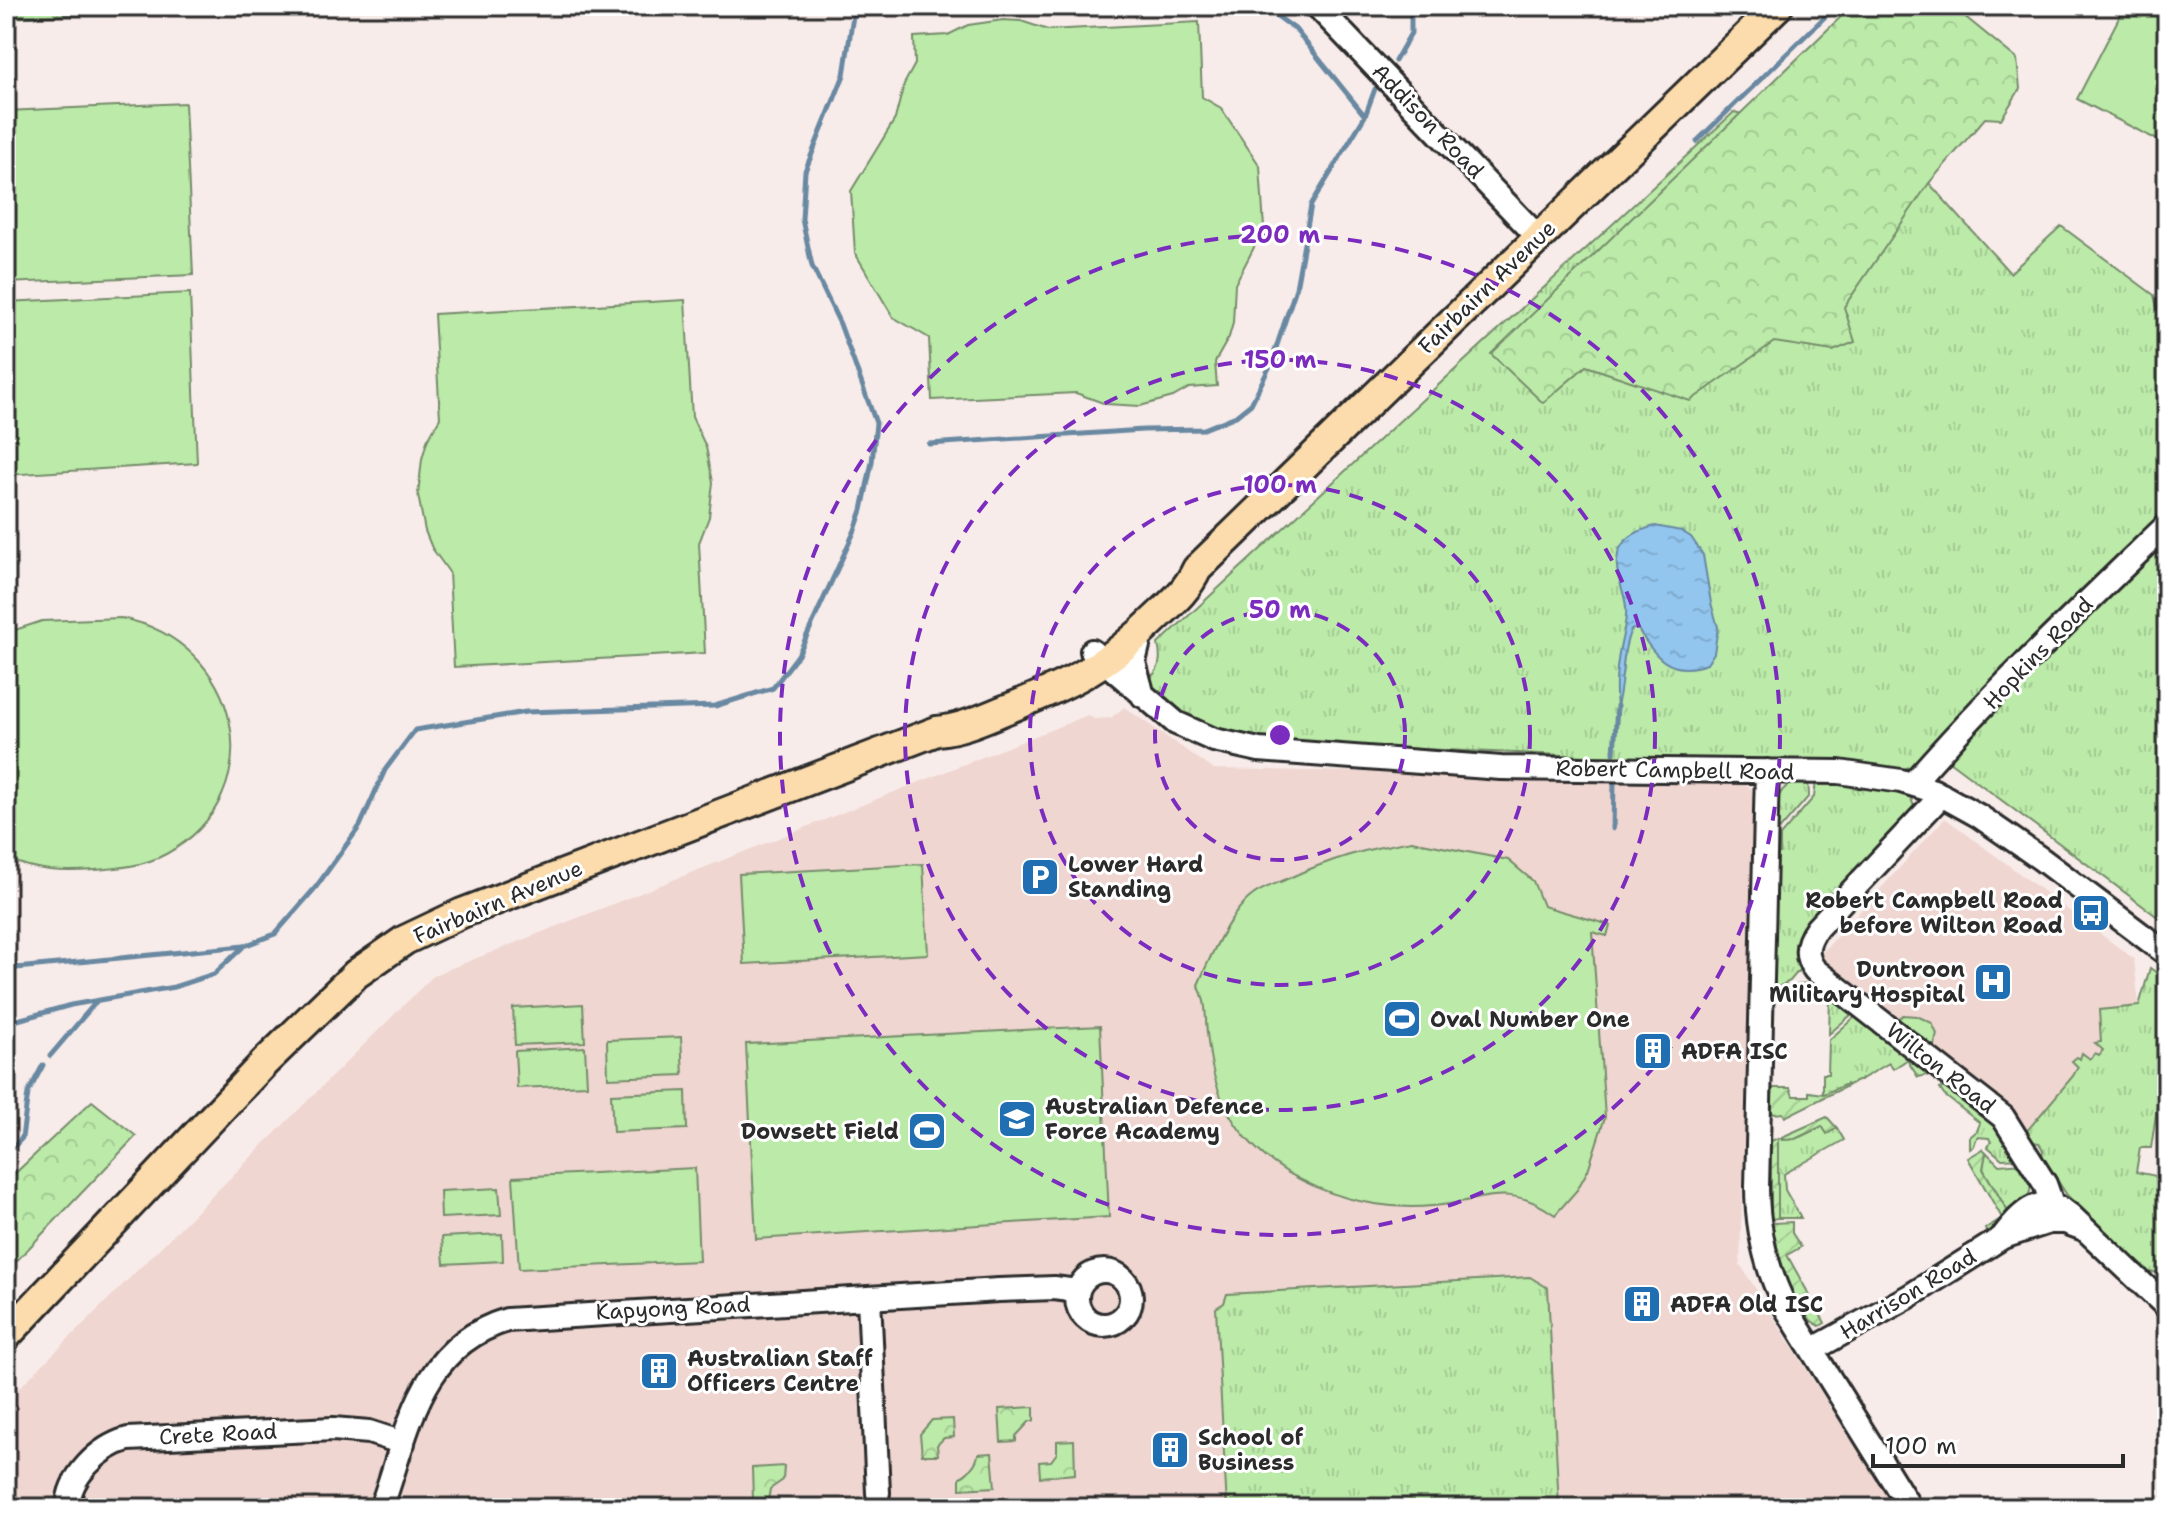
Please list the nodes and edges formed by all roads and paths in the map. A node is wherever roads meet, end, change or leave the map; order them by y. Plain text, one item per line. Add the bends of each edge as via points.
1 (1317, 6) edge
2 (1778, 6) edge
3 (1538, 237) junction
4 (2167, 525) edge
5 (1197, 569) junction
6 (1141, 633) junction
7 (1099, 657) junction
8 (1069, 683) junction
9 (1143, 697) junction
10 (937, 731) junction
11 (1767, 771) junction
12 (1912, 784) junction
13 (1942, 795) junction
14 (2167, 954) edge
15 (2050, 1213) junction
16 (1077, 1291) dead end
17 (869, 1298) junction
18 (2167, 1307) edge
19 (6, 1336) edge
20 (1812, 1350) junction
21 (403, 1443) junction
22 (878, 1493) dead end
23 (68, 1508) edge
24 (381, 1508) edge
25 (1910, 1508) edge

1 - 3 street, Addison Road
2 - 3 main road, Fairbairn Avenue
3 - 5 main road, Fairbairn Avenue
4 - 12 street, Hopkins Road
5 - 6 main road, Fairbairn Avenue via 1189,586
5 - 7 main road, Fairbairn Avenue via 1182,575
6 - 7 main road, Fairbairn Avenue
6 - 9 street via 1134,662
7 - 8 main road, Fairbairn Avenue
7 - 9 street, Robert Campbell Road
7 - 10 main road, Fairbairn Avenue
8 - 9 street, Robert Campbell Road via 1106,681
8 - 10 main road, Fairbairn Avenue via 956,729
9 - 11 street, Robert Campbell Road via 1176,723 1214,740 1259,750 1501,768
10 - 19 main road, Fairbairn Avenue via 462,913 405,940 356,974 265,1062
11 - 12 street, Robert Campbell Road via 1854,773
11 - 20 street via 1757,1209 1773,1280
12 - 13 street, Robert Campbell Road
13 - 14 street, Robert Campbell Road via 2022,845
13 - 15 street, Wilton Road via 1817,928 1807,946 1808,960 2003,1117 2045,1184
15 - 18 street via 2065,1212
15 - 20 street, Harrison Road via 2041,1204 2029,1209 2003,1237
16 - 17 street, Kapyong Road
17 - 21 street, Kapyong Road via 507,1320 470,1336 443,1359 426,1383
17 - 22 street
20 - 25 street
21 - 23 street, Crete Road via 369,1432 333,1429 135,1438 111,1446 84,1469 71,1489
21 - 24 street, Kapyong Road

